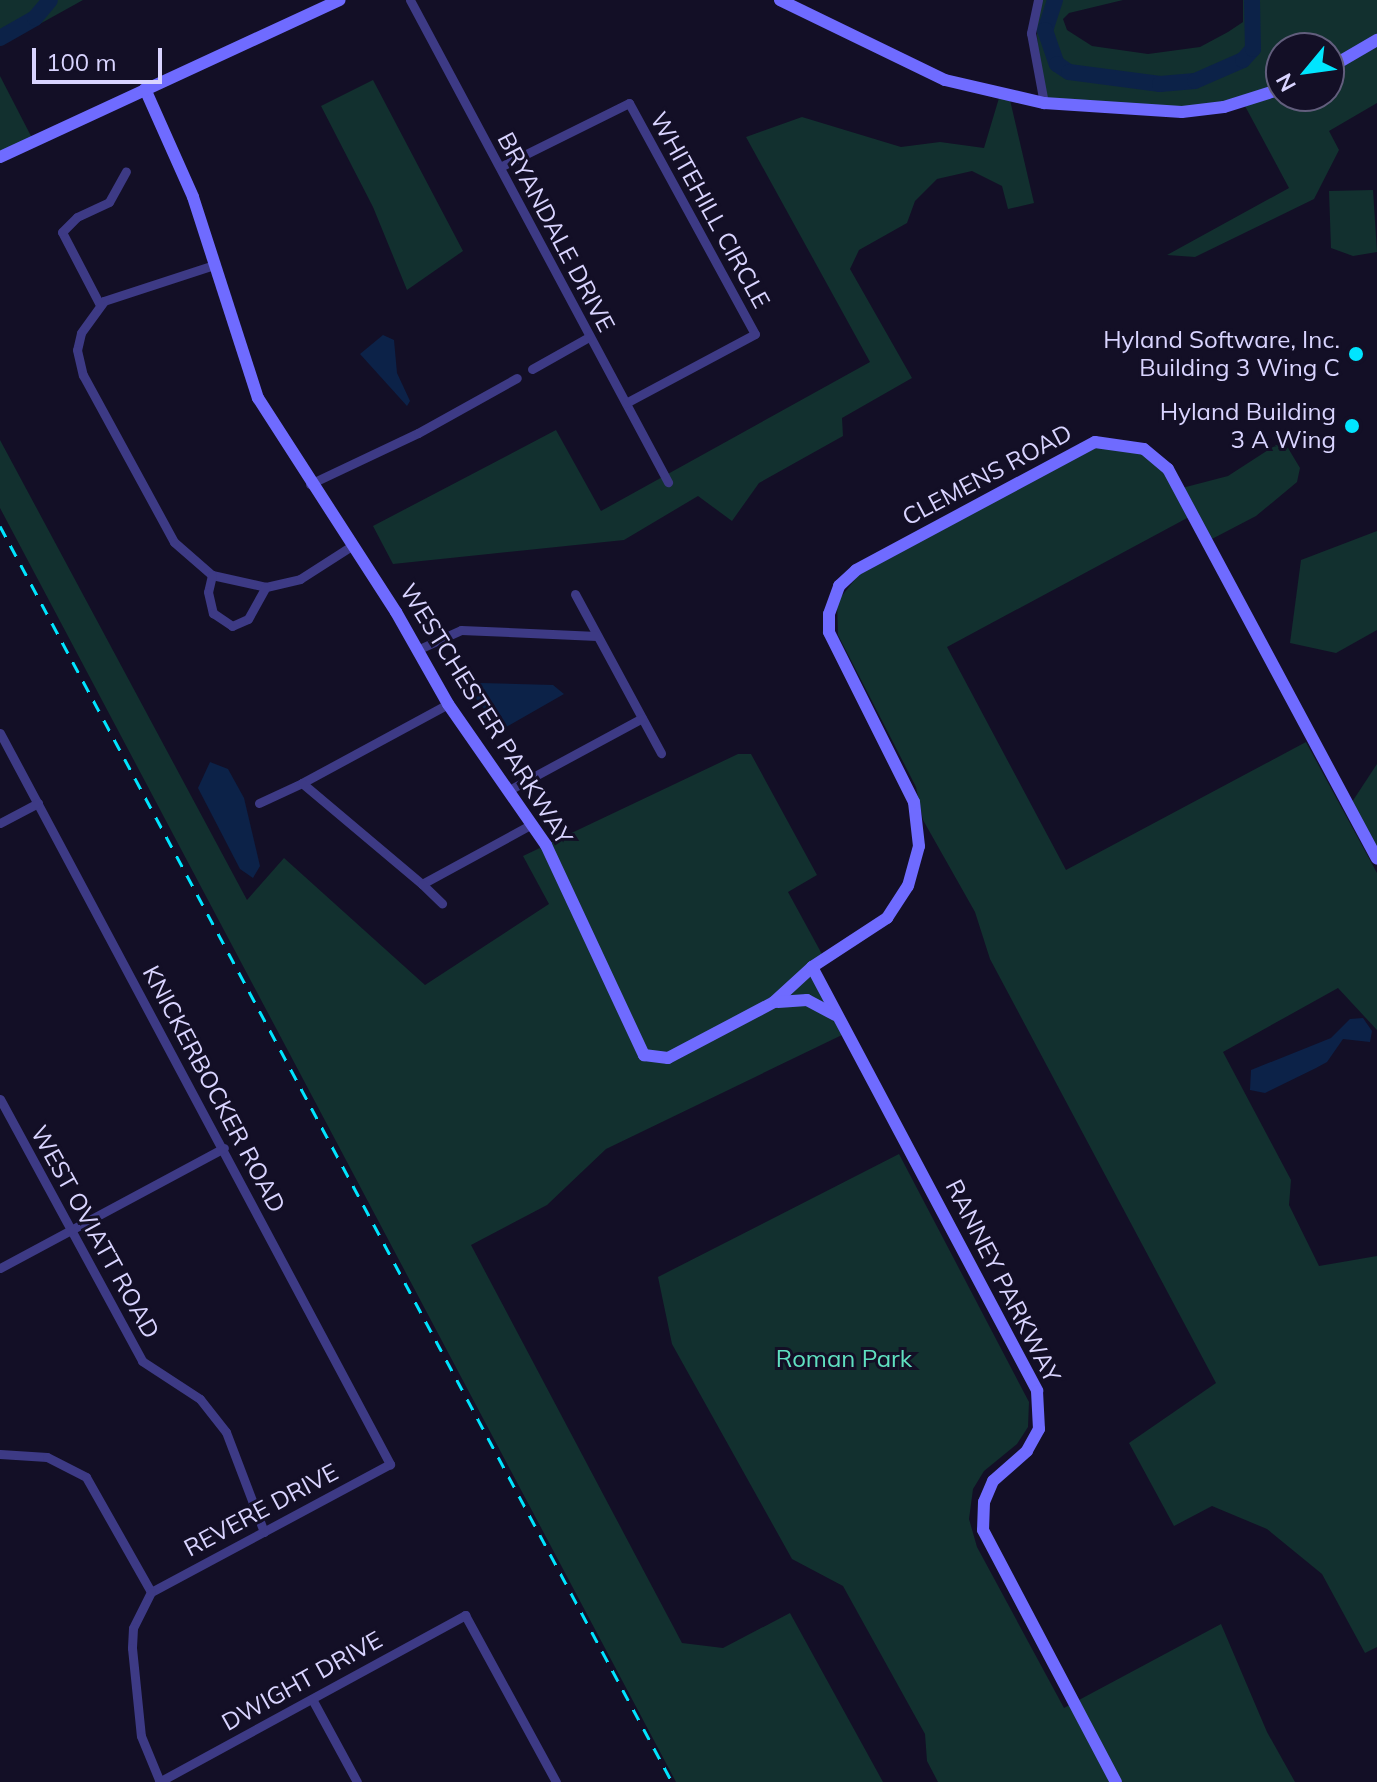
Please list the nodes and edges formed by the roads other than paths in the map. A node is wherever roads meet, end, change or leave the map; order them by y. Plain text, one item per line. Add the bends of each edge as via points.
1 (340, 0) edge
2 (410, 0) edge
3 (780, 0) edge
4 (1038, 0) edge
5 (1377, 40) edge
6 (1345, 59) edge
7 (145, 89) junction
8 (1265, 94) edge
9 (1044, 103) junction
10 (0, 157) edge
11 (500, 167) junction
12 (126, 171) dead end
13 (214, 265) junction
14 (100, 305) junction
15 (589, 337) junction
16 (532, 369) dead end
17 (517, 378) dead end
18 (626, 403) junction
19 (668, 482) dead end
20 (310, 484) junction
21 (353, 545) junction
22 (212, 575) junction
23 (266, 587) junction
24 (575, 594) dead end
25 (597, 636) junction
26 (417, 650) junction
27 (448, 704) junction
28 (642, 718) junction
29 (0, 733) edge
30 (661, 753) dead end
31 (302, 783) junction
32 (509, 790) junction
33 (38, 803) junction
34 (259, 803) dead end
35 (918, 822) joint
36 (0, 823) edge
37 (532, 824) junction
38 (1377, 859) edge
39 (422, 884) junction
40 (442, 903) dead end
41 (812, 967) junction
42 (774, 1002) junction
43 (841, 1021) junction
44 (0, 1099) edge
45 (224, 1148) junction
46 (70, 1231) junction
47 (0, 1268) edge
48 (0, 1454) edge
49 (390, 1464) joint
50 (264, 1532) junction
51 (151, 1592) junction
52 (312, 1699) junction
53 (159, 1782) edge
54 (357, 1782) edge
55 (556, 1782) edge
56 (1116, 1782) edge

1 - 7 street
2 - 11 street, BRYANDALE DRIVE
3 - 9 street via 945,80
4 - 9 street via 1031,33
5 - 6 street
7 - 10 street
7 - 13 street, WESTCHESTER PARKWAY via 189,186
8 - 9 street via 1182,112
11 - 15 street, BRYANDALE DRIVE
11 - 18 street, WHITEHILL CIRCLE via 629,103 755,334
12 - 14 street via 109,202 77,217 62,232
13 - 14 street via 120,293
13 - 20 street, WESTCHESTER PARKWAY via 258,398
14 - 22 street via 81,333 77,350 83,375 174,542
15 - 16 street
15 - 18 street, BRYANDALE DRIVE
17 - 20 street
18 - 19 street, BRYANDALE DRIVE
20 - 21 street, WESTCHESTER PARKWAY
21 - 23 street via 300,579
21 - 26 street, WESTCHESTER PARKWAY
22 - 23 street
22 - 23 street via 209,602 224,624 248,619
24 - 25 street
25 - 26 street via 461,630
25 - 28 street
26 - 27 street, WESTCHESTER PARKWAY
27 - 31 street
27 - 32 street, WESTCHESTER PARKWAY
28 - 30 street
28 - 32 street
29 - 33 street, KNICKERBOCKER ROAD
31 - 34 street
31 - 39 street
32 - 37 street, WESTCHESTER PARKWAY
33 - 36 street
33 - 45 street, KNICKERBOCKER ROAD
35 - 38 street, CLEMENS ROAD via 906,782 829,632 838,588 856,570 1095,442 1109,441 1144,449 1168,469
35 - 41 street, WESTCHESTER PARKWAY via 915,869 900,902 872,931
37 - 39 street
37 - 42 street, WESTCHESTER PARKWAY via 644,1055 668,1058
39 - 40 street
41 - 42 street, WESTCHESTER PARKWAY
41 - 43 street, RANNEY PARKWAY
42 - 43 street via 807,1000
43 - 56 street, RANNEY PARKWAY via 1037,1391 1039,1429 1027,1451 993,1481 984,1502 983,1530
44 - 46 street, WEST OVIATT ROAD
45 - 46 street
45 - 49 street, KNICKERBOCKER ROAD
46 - 47 street
46 - 50 street, WEST OVIATT ROAD via 142,1361 200,1399 220,1422
48 - 51 street via 47,1457 86,1477
49 - 50 street, REVERE DRIVE
50 - 51 street, REVERE DRIVE
51 - 53 street via 133,1628 132,1648 141,1736
52 - 53 street, DWIGHT DRIVE
52 - 54 street
52 - 55 street, DWIGHT DRIVE via 465,1615

